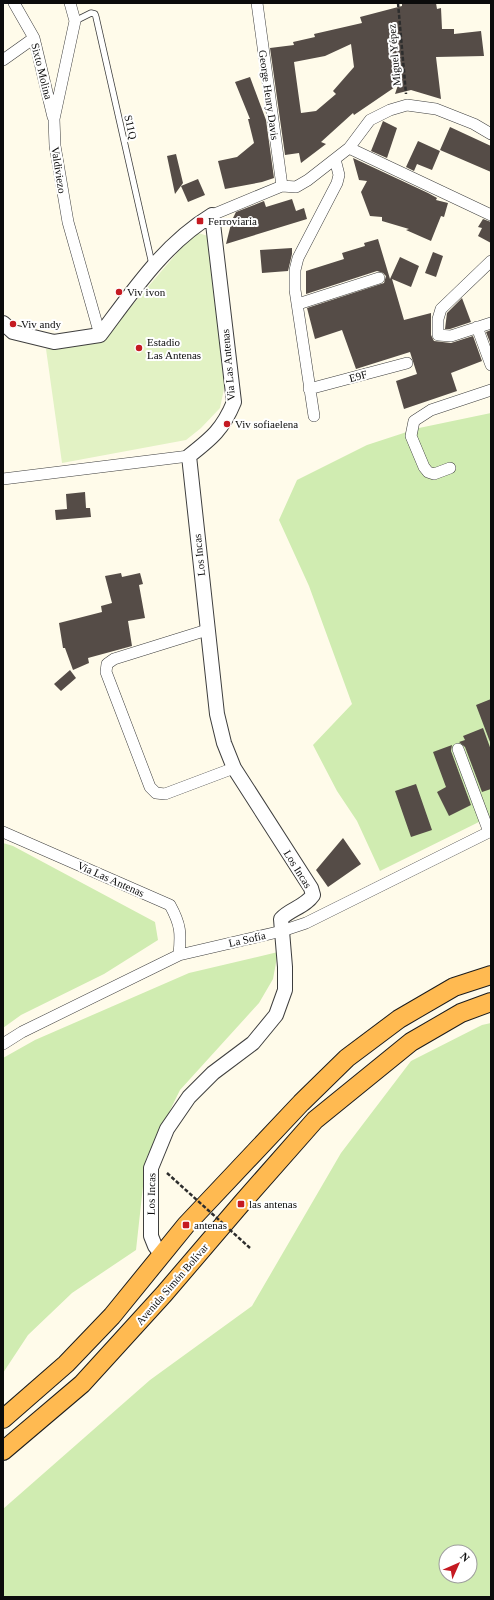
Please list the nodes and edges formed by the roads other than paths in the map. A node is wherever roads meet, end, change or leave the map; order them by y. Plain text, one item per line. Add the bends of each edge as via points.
1 (14, 3) edge
2 (70, 3) edge
3 (256, 3) edge
4 (75, 21) junction
5 (34, 38) junction
6 (3, 60) edge
7 (54, 119) junction
8 (491, 134) edge
9 (349, 148) junction
10 (335, 159) junction
11 (282, 186) junction
12 (212, 215) junction
13 (491, 215) edge
14 (491, 261) edge
15 (153, 264) junction
16 (379, 278) dead end
17 (298, 304) junction
18 (3, 323) edge
19 (491, 323) edge
20 (477, 328) junction
21 (100, 335) junction
22 (407, 364) dead end
23 (491, 365) edge
24 (309, 389) junction
25 (491, 390) edge
26 (314, 416) dead end
27 (189, 456) junction
28 (450, 468) dead end
29 (3, 479) edge
30 (207, 630) junction
31 (458, 749) dead end
32 (234, 768) junction
33 (3, 832) edge
34 (490, 832) edge
35 (282, 931) junction
36 (178, 955) junction
37 (491, 975) edge
38 (491, 1002) edge
39 (3, 1044) edge
40 (162, 1255) junction
41 (3, 1419) edge
42 (3, 1451) edge

1 - 5 street, Sixto Molina
2 - 4 street, Valdiviezo
3 - 11 street, George Henry Davis
4 - 7 street, Valdiviezo
4 - 15 lane, S11Q via 91,13 96,17
5 - 6 street
5 - 7 street, Sixto Molina
7 - 21 street, Valdiviezo via 54,146 68,222
8 - 9 street via 436,108 407,105 370,120
9 - 10 street
9 - 13 street
10 - 11 street via 296,187
10 - 17 street via 339,175 337,183 296,264 295,290
11 - 12 street
12 - 15 street via 187,231
12 - 27 street, Via Las Antenas via 234,402 226,420 211,439
14 - 20 street via 441,309 438,319 438,335 444,337
15 - 21 street
16 - 17 street
17 - 24 street
18 - 21 street via 13,332 54,342
19 - 20 street
20 - 23 street
22 - 24 street, E9F
24 - 26 street
25 - 28 street via 431,410 414,421 410,436 424,467 434,474
27 - 29 street
27 - 30 street, Los Incas
30 - 32 street, Los Incas via 217,714 224,743
30 - 32 street via 114,659 108,664 106,672 150,787 156,793 165,794
31 - 34 street
32 - 35 street, Los Incas via 311,888 313,895 308,902 286,913 281,920
33 - 36 street, Via Las Antenas via 170,905 180,924
34 - 35 street, La Sofía via 306,923
35 - 36 street, La Sofía
35 - 40 street, Los Incas via 285,990 276,1015 253,1042 213,1073 189,1097 167,1129 151,1168 151,1236
36 - 39 street, La Sofía via 22,1032
37 - 40 highway via 454,987 399,1019 347,1058 186,1225
38 - 42 highway, Avenida Simón Bolívar via 461,1013 411,1042 315,1120 82,1384
40 - 41 highway via 112,1316 66,1364

